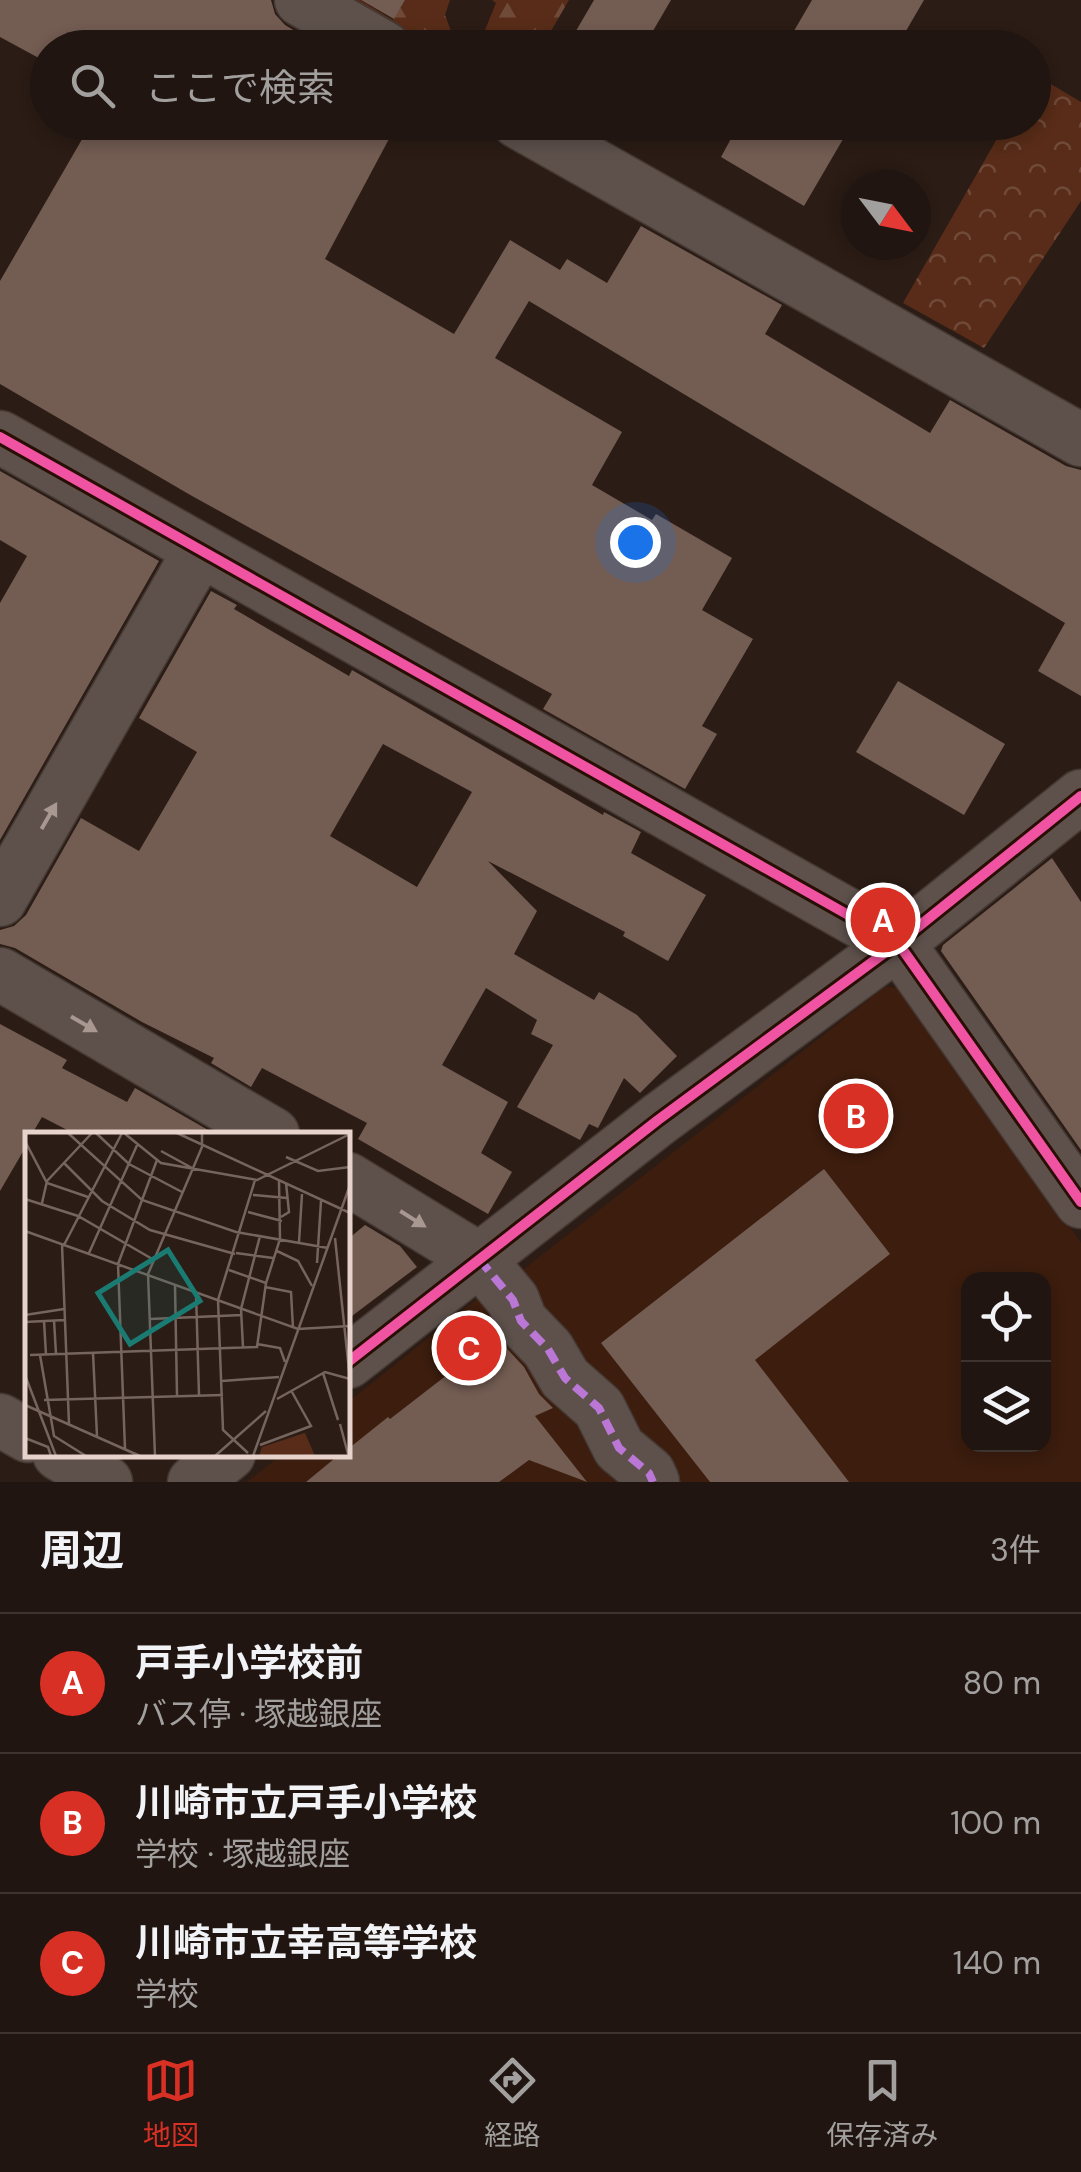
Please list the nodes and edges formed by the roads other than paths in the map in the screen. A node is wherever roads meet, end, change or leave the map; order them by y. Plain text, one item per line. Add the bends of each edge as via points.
1 (301, 0) edge
2 (354, 30) edge
3 (550, 140) edge
4 (0, 437) edge
5 (1081, 440) edge
6 (200, 550) junction
7 (1081, 796) edge
8 (0, 900) edge
9 (898, 943) junction
10 (0, 974) edge
11 (270, 1132) edge
12 (1073, 1176) edge
13 (350, 1180) edge
14 (479, 1260) junction
15 (350, 1360) edge
16 (0, 1420) edge
17 (25, 1434) edge
18 (64, 1457) edge
19 (225, 1457) edge
20 (106, 1482) edge
21 (194, 1482) edge
22 (653, 1482) edge

1 - 2 street
3 - 5 street
4 - 6 street
8 -> 6 street
6 - 9 street
7 - 9 street
9 - 12 street
9 - 14 street
10 -> 11 street
13 -> 14 street
14 - 15 street
14 - 22 street via 566,1378 599,1408 619,1448
16 - 17 street
18 - 20 street
19 - 21 street

